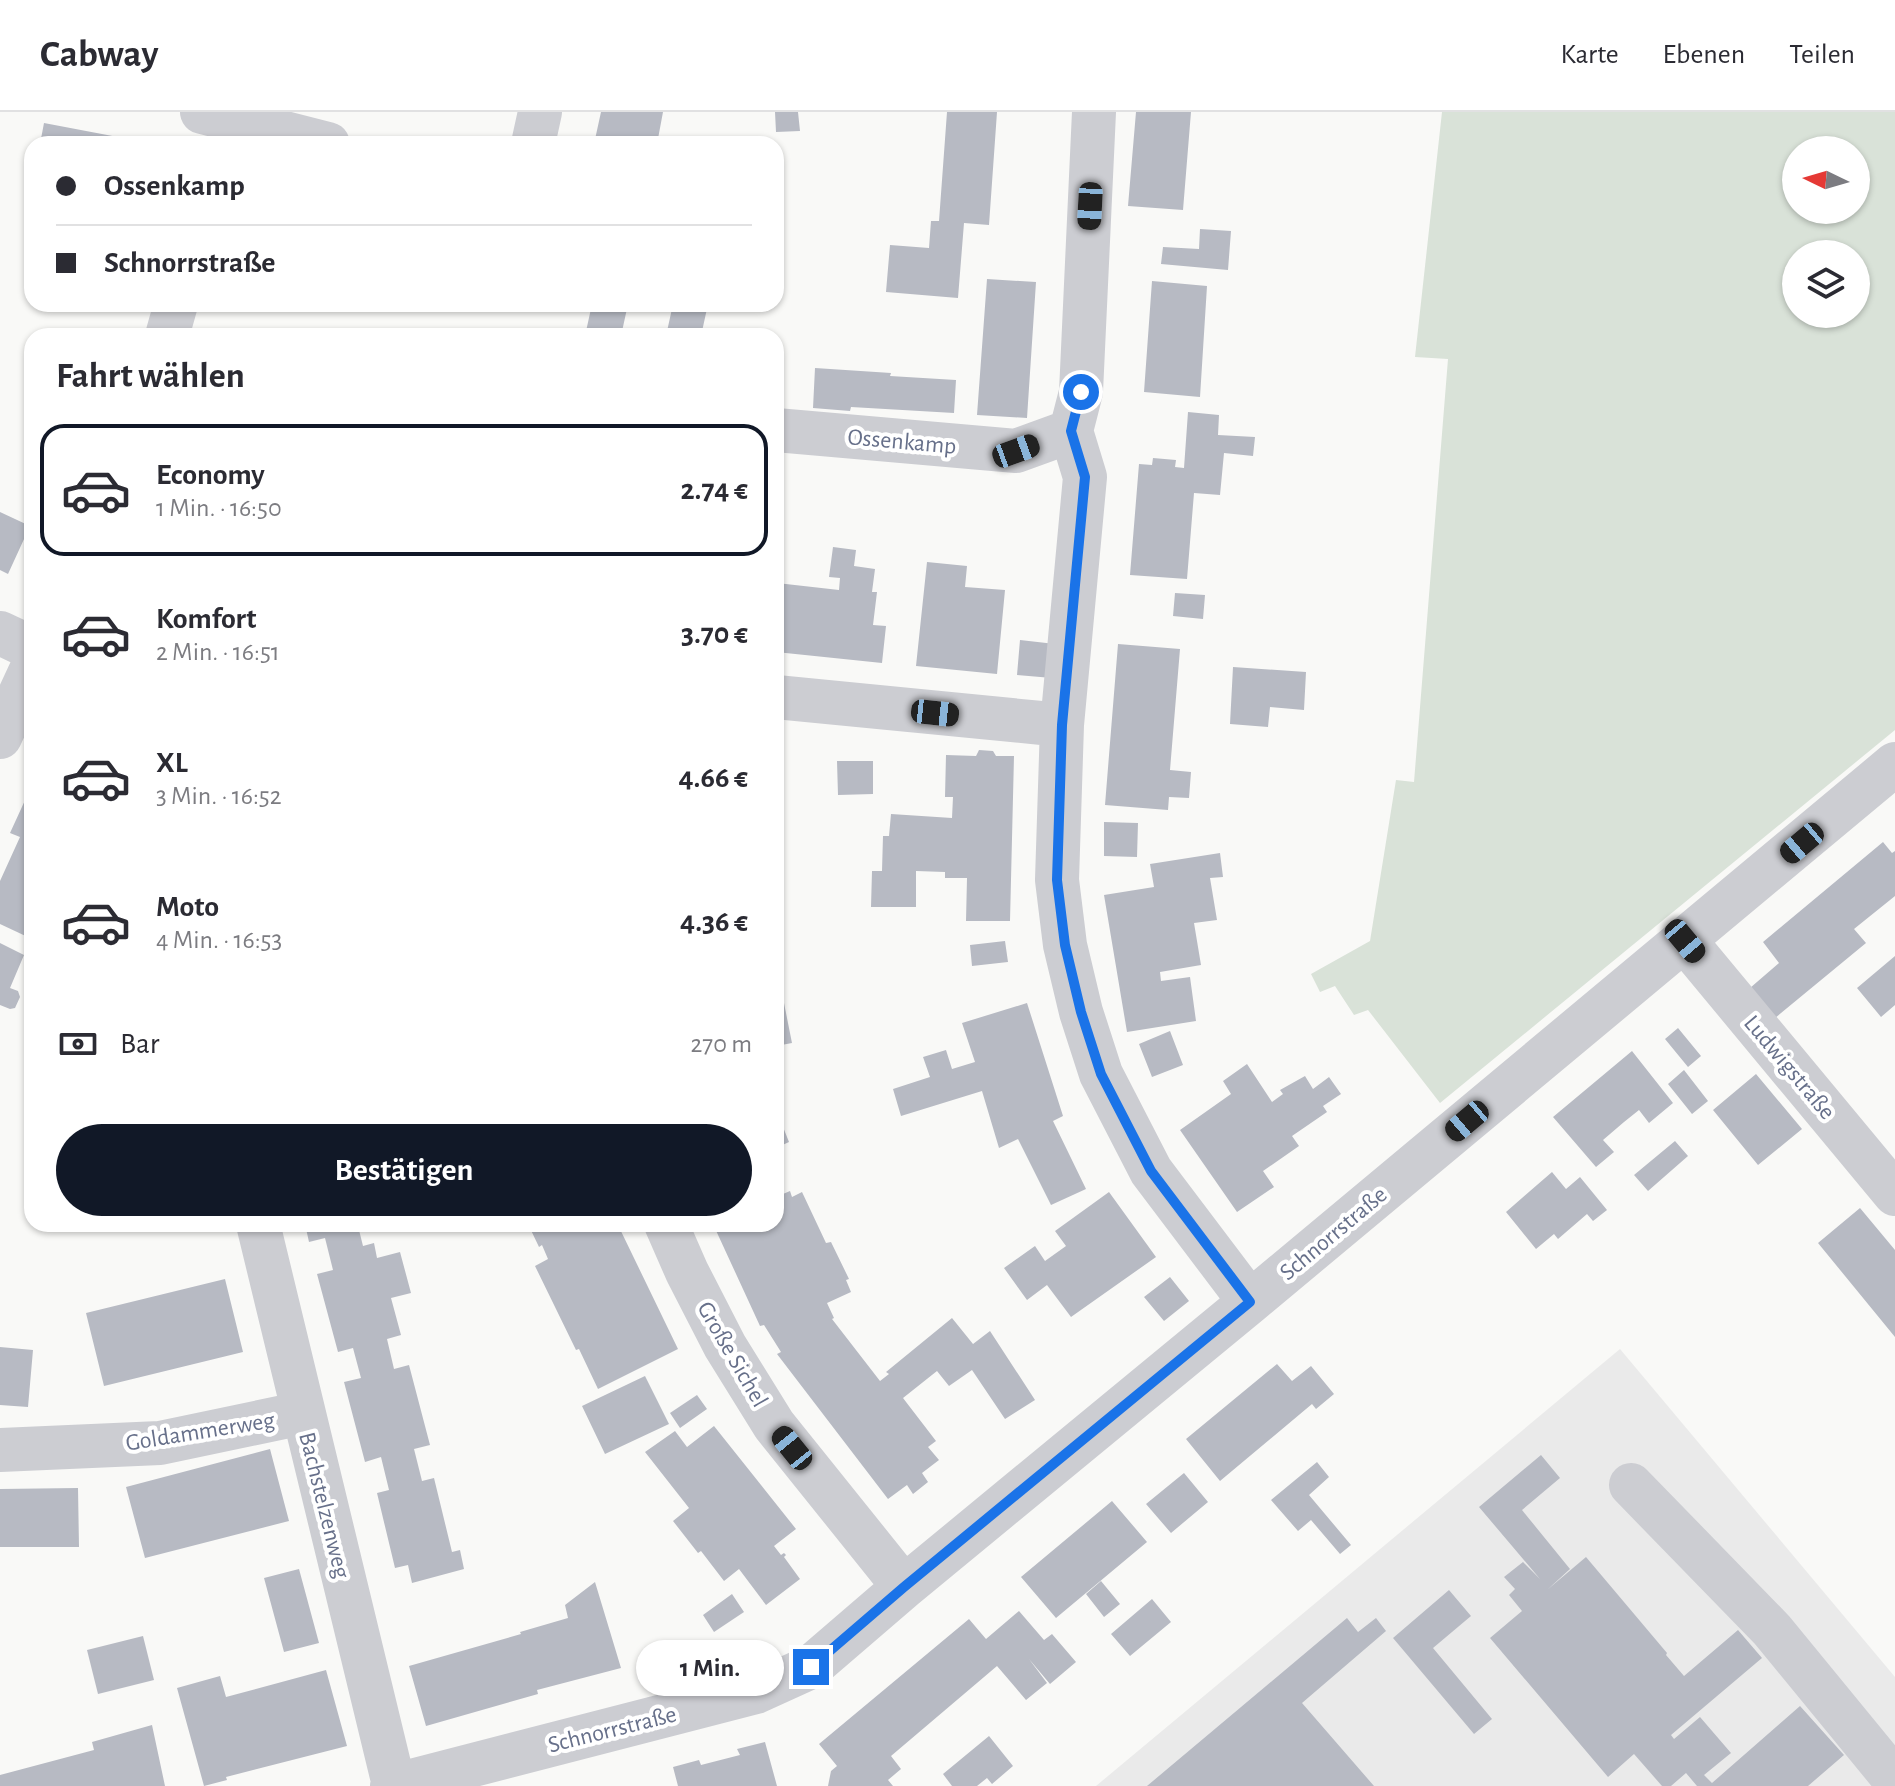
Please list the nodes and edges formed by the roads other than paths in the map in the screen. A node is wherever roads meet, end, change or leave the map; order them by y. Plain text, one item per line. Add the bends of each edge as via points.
1 (540, 112) edge
2 (1094, 112) edge
3 (220, 122) edge
4 (289, 136) edge
5 (535, 136) edge
6 (784, 431) edge
7 (1071, 431) junction
8 (0, 633) edge
9 (24, 644) edge
10 (24, 685) edge
11 (784, 698) edge
12 (1062, 725) junction
13 (0, 737) edge
14 (1895, 764) edge
15 (1685, 941) junction
16 (1895, 1194) edge
17 (260, 1232) edge
18 (670, 1232) edge
19 (1250, 1302) junction
20 (303, 1413) junction
21 (0, 1450) edge
22 (1631, 1485) dead end
23 (904, 1587) junction
24 (1895, 1780) edge
25 (393, 1786) edge

1 - 5 street
2 - 7 street via 1081,392
3 - 4 street
6 - 7 street, Ossenkamp via 1016,451
7 - 12 street via 1085,477
8 - 9 street
10 - 13 street
11 - 12 street
12 - 19 street via 1057,880 1065,945 1101,1074 1151,1171
14 - 15 street, Schnorrstraße
15 - 16 street, Ludwigstraße
15 - 19 street, Schnorrstraße
17 - 20 street, Bachstelzenweg
18 - 23 street, Große Sichel via 725,1346 774,1425
19 - 23 street, Schnorrstraße
20 - 21 street, Goldammerweg via 160,1443
20 - 25 street, Bachstelzenweg
22 - 24 street via 1772,1630
23 - 25 street, Schnorrstraße via 811,1667 756,1692

